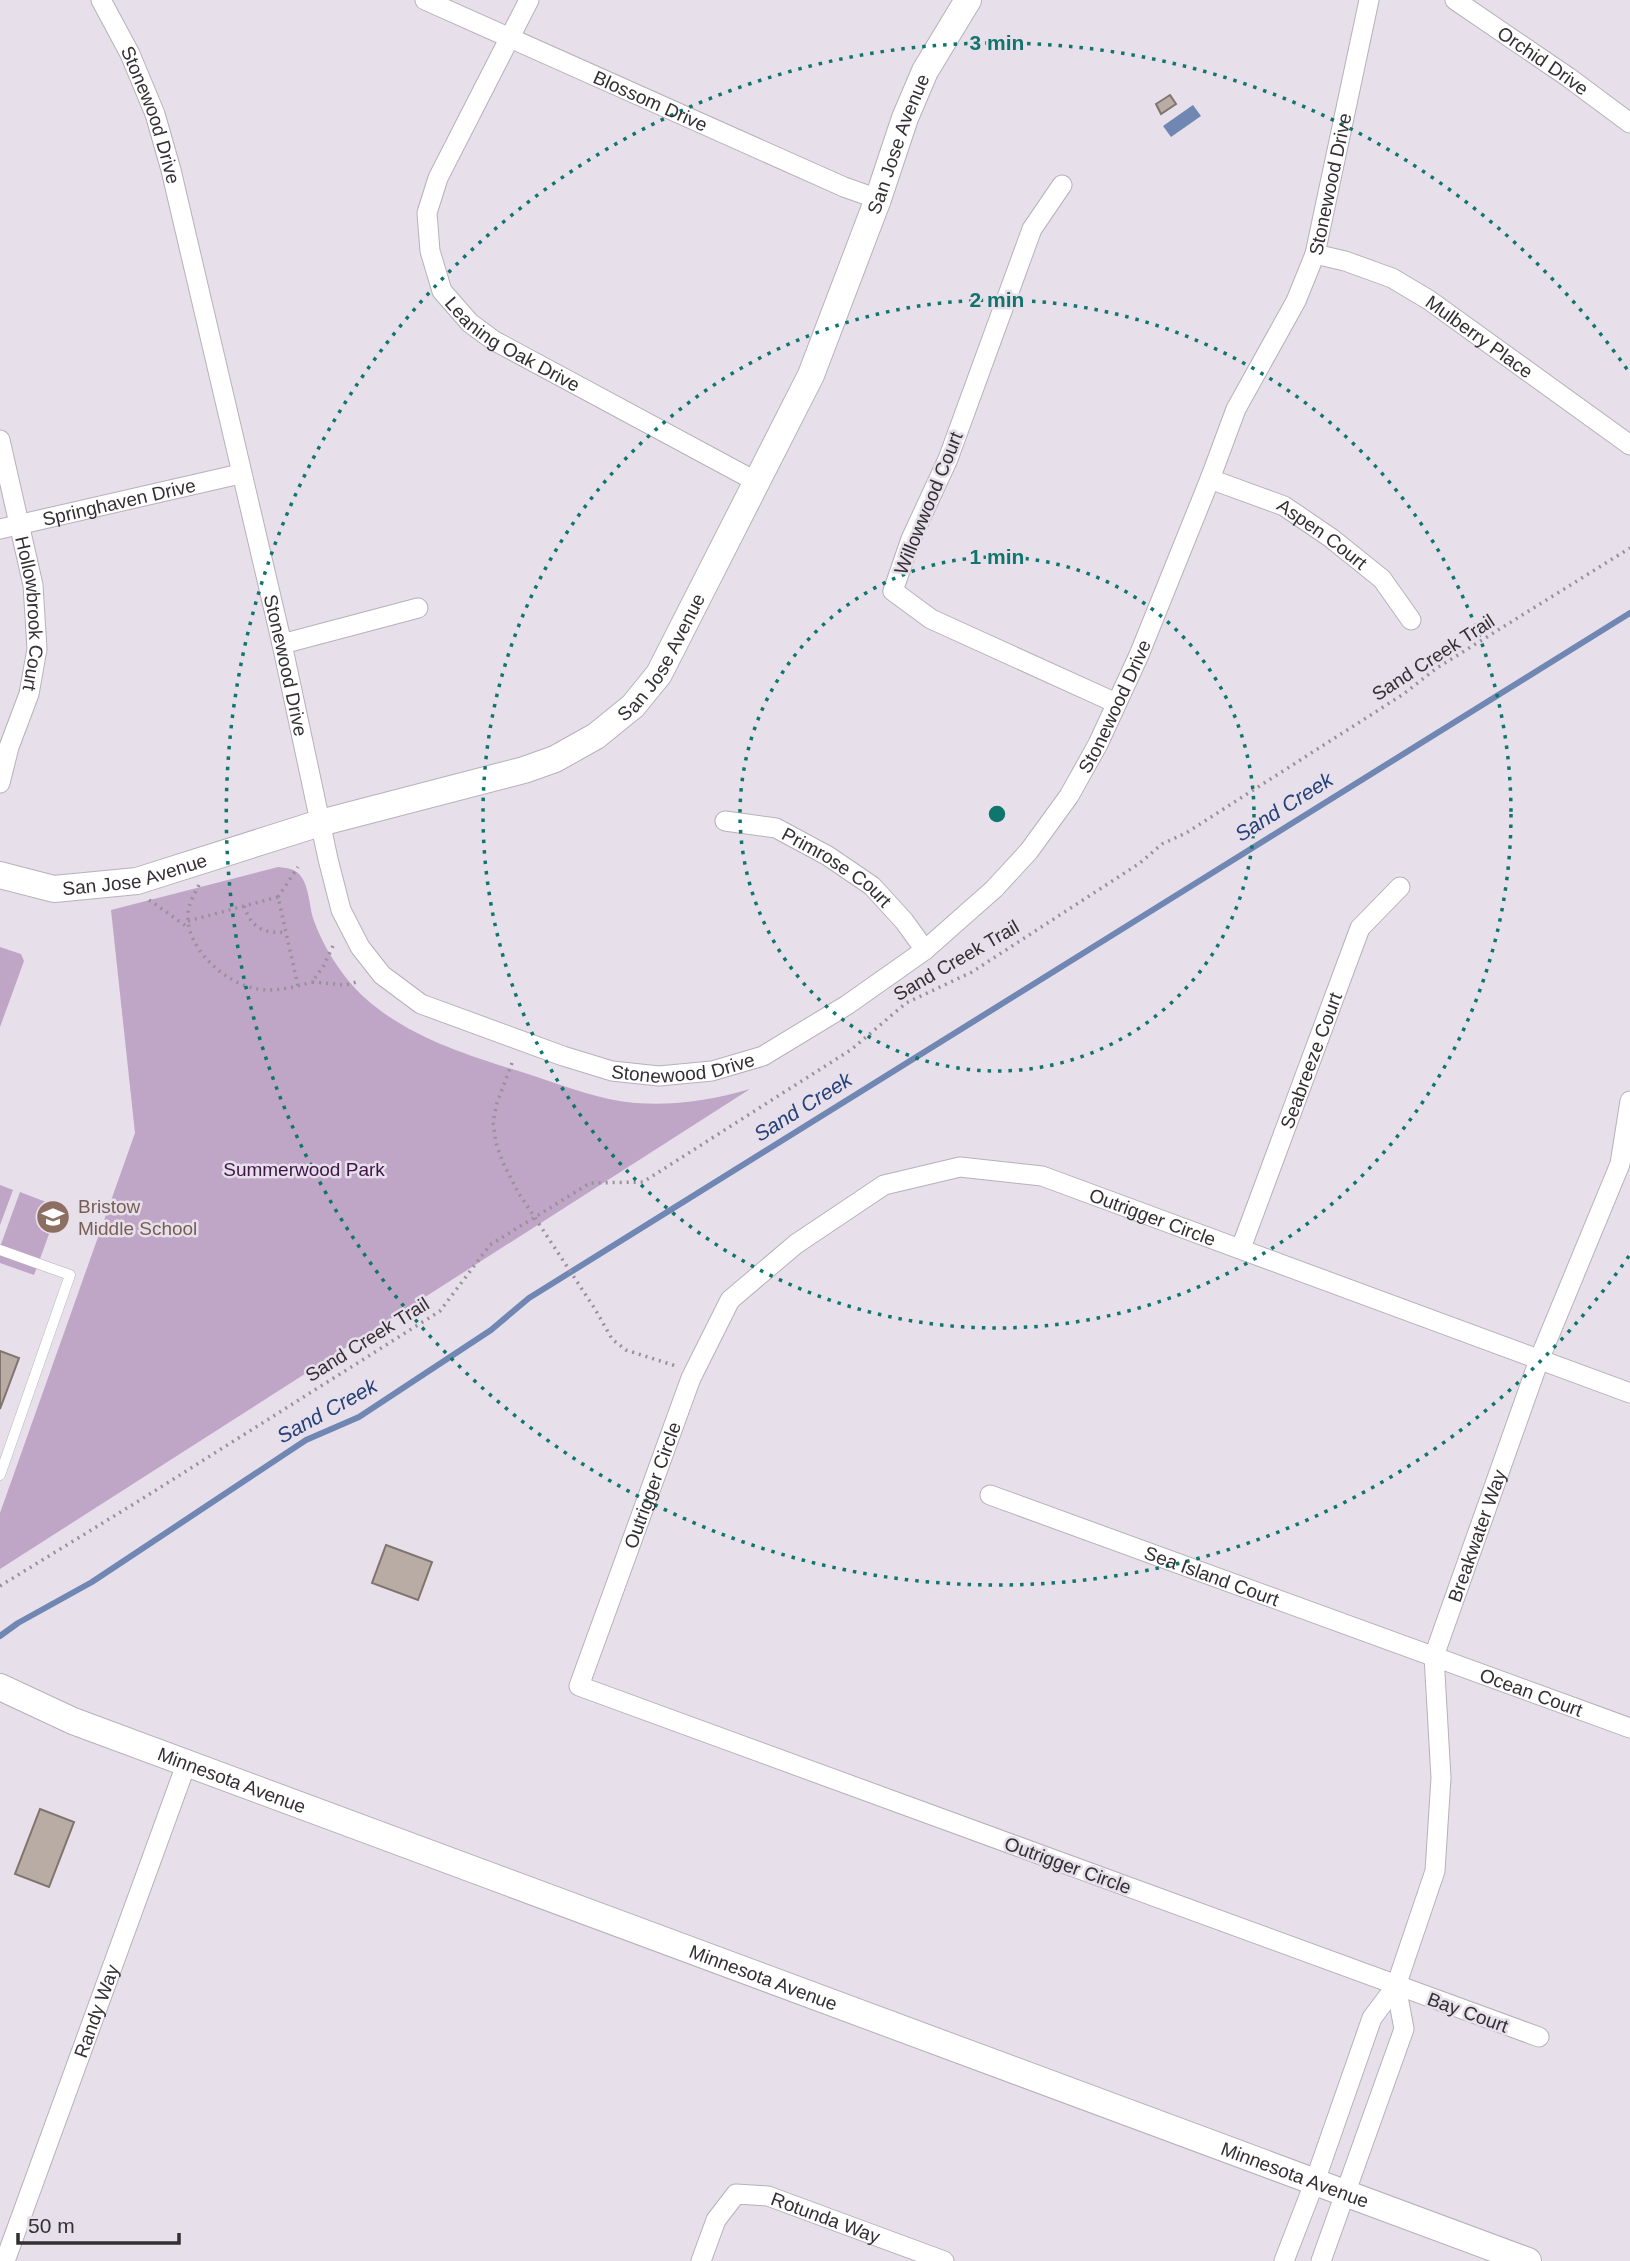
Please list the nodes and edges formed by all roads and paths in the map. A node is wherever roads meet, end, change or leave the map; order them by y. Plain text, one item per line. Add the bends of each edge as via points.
1 (101, 0) edge
2 (425, 0) edge
3 (529, 0) edge
4 (968, 0) edge
5 (1369, 0) edge
6 (1455, 0) edge
7 (509, 39) junction
8 (1630, 123) edge
9 (1062, 185) dead end
10 (877, 199) junction
11 (1315, 254) junction
12 (0, 440) edge
13 (1630, 445) edge
14 (240, 474) junction
15 (1210, 479) junction
16 (757, 482) junction
17 (10, 526) edge
18 (1630, 548) edge
19 (418, 608) dead end
20 (1411, 620) dead end
21 (282, 644) junction
22 (1431, 656) dead end
23 (1437, 668) junction
24 (1116, 703) junction
25 (0, 783) edge
26 (725, 821) dead end
27 (320, 823) junction
28 (298, 867) dead end
29 (0, 875) edge
30 (201, 883) dead end
31 (1400, 887) dead end
32 (145, 896) dead end
33 (278, 897) junction
34 (244, 906) junction
35 (188, 921) junction
36 (189, 928) junction
37 (285, 932) junction
38 (333, 946) dead end
39 (925, 950) junction
40 (359, 981) dead end
41 (312, 982) junction
42 (298, 986) junction
43 (899, 994) dead end
44 (906, 1003) junction
45 (512, 1063) dead end
46 (1630, 1101) edge
47 (536, 1217) junction
48 (1241, 1248) junction
49 (0, 1250) edge
50 (1539, 1360) junction
51 (694, 1372) junction
52 (1630, 1393) edge
53 (0, 1475) edge
54 (990, 1495) dead end
55 (0, 1586) edge
56 (1434, 1656) junction
57 (0, 1687) edge
58 (1630, 1728) edge
59 (187, 1762) junction
60 (1396, 1986) junction
61 (1539, 2038) dead end
62 (1315, 2181) junction
63 (1347, 2192) junction
64 (5, 2261) edge
65 (701, 2261) edge
66 (944, 2261) edge
67 (1284, 2261) edge
68 (1321, 2261) edge
69 (1528, 2261) edge

1 - 14 street, Stonewood Drive via 130,54 168,159
2 - 7 street, Blossom Drive
3 - 7 street, Leaning Oak Drive
4 - 10 street, San Jose Avenue via 925,71
5 - 11 street, Stonewood Drive
6 - 8 street, Orchid Drive
7 - 10 street, Blossom Drive
7 - 16 street, Leaning Oak Drive via 438,178 427,213 430,251 443,290 470,323 493,340
9 - 24 street, Willowwood Court via 1032,229 948,459 893,591 931,619
10 - 16 street, San Jose Avenue via 811,374
11 - 13 street, Mulberry Place via 1392,278 1429,300
11 - 15 street, Stonewood Drive via 1296,301 1236,410
12 - 17 street, Hollowbrook Court
14 - 17 street, Springhaven Drive
14 - 21 street, Stonewood Drive
15 - 20 street, Aspen Court via 1284,506 1331,538 1382,579
15 - 24 street, Stonewood Drive
16 - 27 street, San Jose Avenue via 659,674 633,706 596,736 524,770
17 - 25 street, Hollowbrook Court via 36,606 37,649 29,694
18 - 23 path, Sand Creek Trail
19 - 21 street
21 - 27 street, Stonewood Drive
22 - 23 path
23 - 44 path, Sand Creek Trail via 972,972
24 - 39 street, Stonewood Drive via 1069,796 1029,851
26 - 39 street, Primrose Court via 776,828 828,856 872,886
27 - 29 street, San Jose Avenue via 137,881 54,889
27 - 39 street, Stonewood Drive via 341,910 360,947 382,975 421,1004 612,1071 659,1076 712,1071 763,1056
28 - 33 path
30 - 35 path via 188,906
31 - 48 street, Seabreeze Court via 1360,928
32 - 36 path
33 - 34 path
33 - 37 path
34 - 35 path
34 - 37 path via 258,929
35 - 36 path
36 - 42 path via 212,965 241,984 275,990
37 - 42 path
38 - 41 path
40 - 41 path via 346,985
41 - 42 path
43 - 44 path
44 - 47 path, Sand Creek Trail via 852,1049 643,1182 590,1183
45 - 47 path via 493,1122 496,1143 518,1192
46 - 50 street, Breakwater Way via 1620,1164
47 - 51 path via 612,1339 626,1350
47 - 55 path, Sand Creek Trail via 490,1245 440,1311
48 - 50 street, Outrigger Circle
48 - 51 street, Outrigger Circle via 1042,1176 960,1167 884,1185 796,1244 730,1300
49 - 53 lane via 70,1275
50 - 52 street, Outrigger Circle
50 - 56 street, Breakwater Way
51 - 60 street, Outrigger Circle via 579,1686
54 - 56 street, Sea Island Court
56 - 58 street, Ocean Court
56 - 60 street, Breakwater Way via 1441,1778 1435,1871
57 - 59 street, Minnesota Avenue via 73,1721
59 - 62 street, Minnesota Avenue
59 - 64 street, Randy Way
60 - 61 street, Bay Court
60 - 62 street, Breakwater Way via 1372,2018
60 - 63 street, Breakwater Way via 1404,2029
62 - 63 street, Minnesota Avenue
62 - 67 street, Breakwater Way
63 - 68 street, Breakwater Way
63 - 69 street, Minnesota Avenue
65 - 66 street, Rotunda Way via 716,2220 736,2194 768,2196

